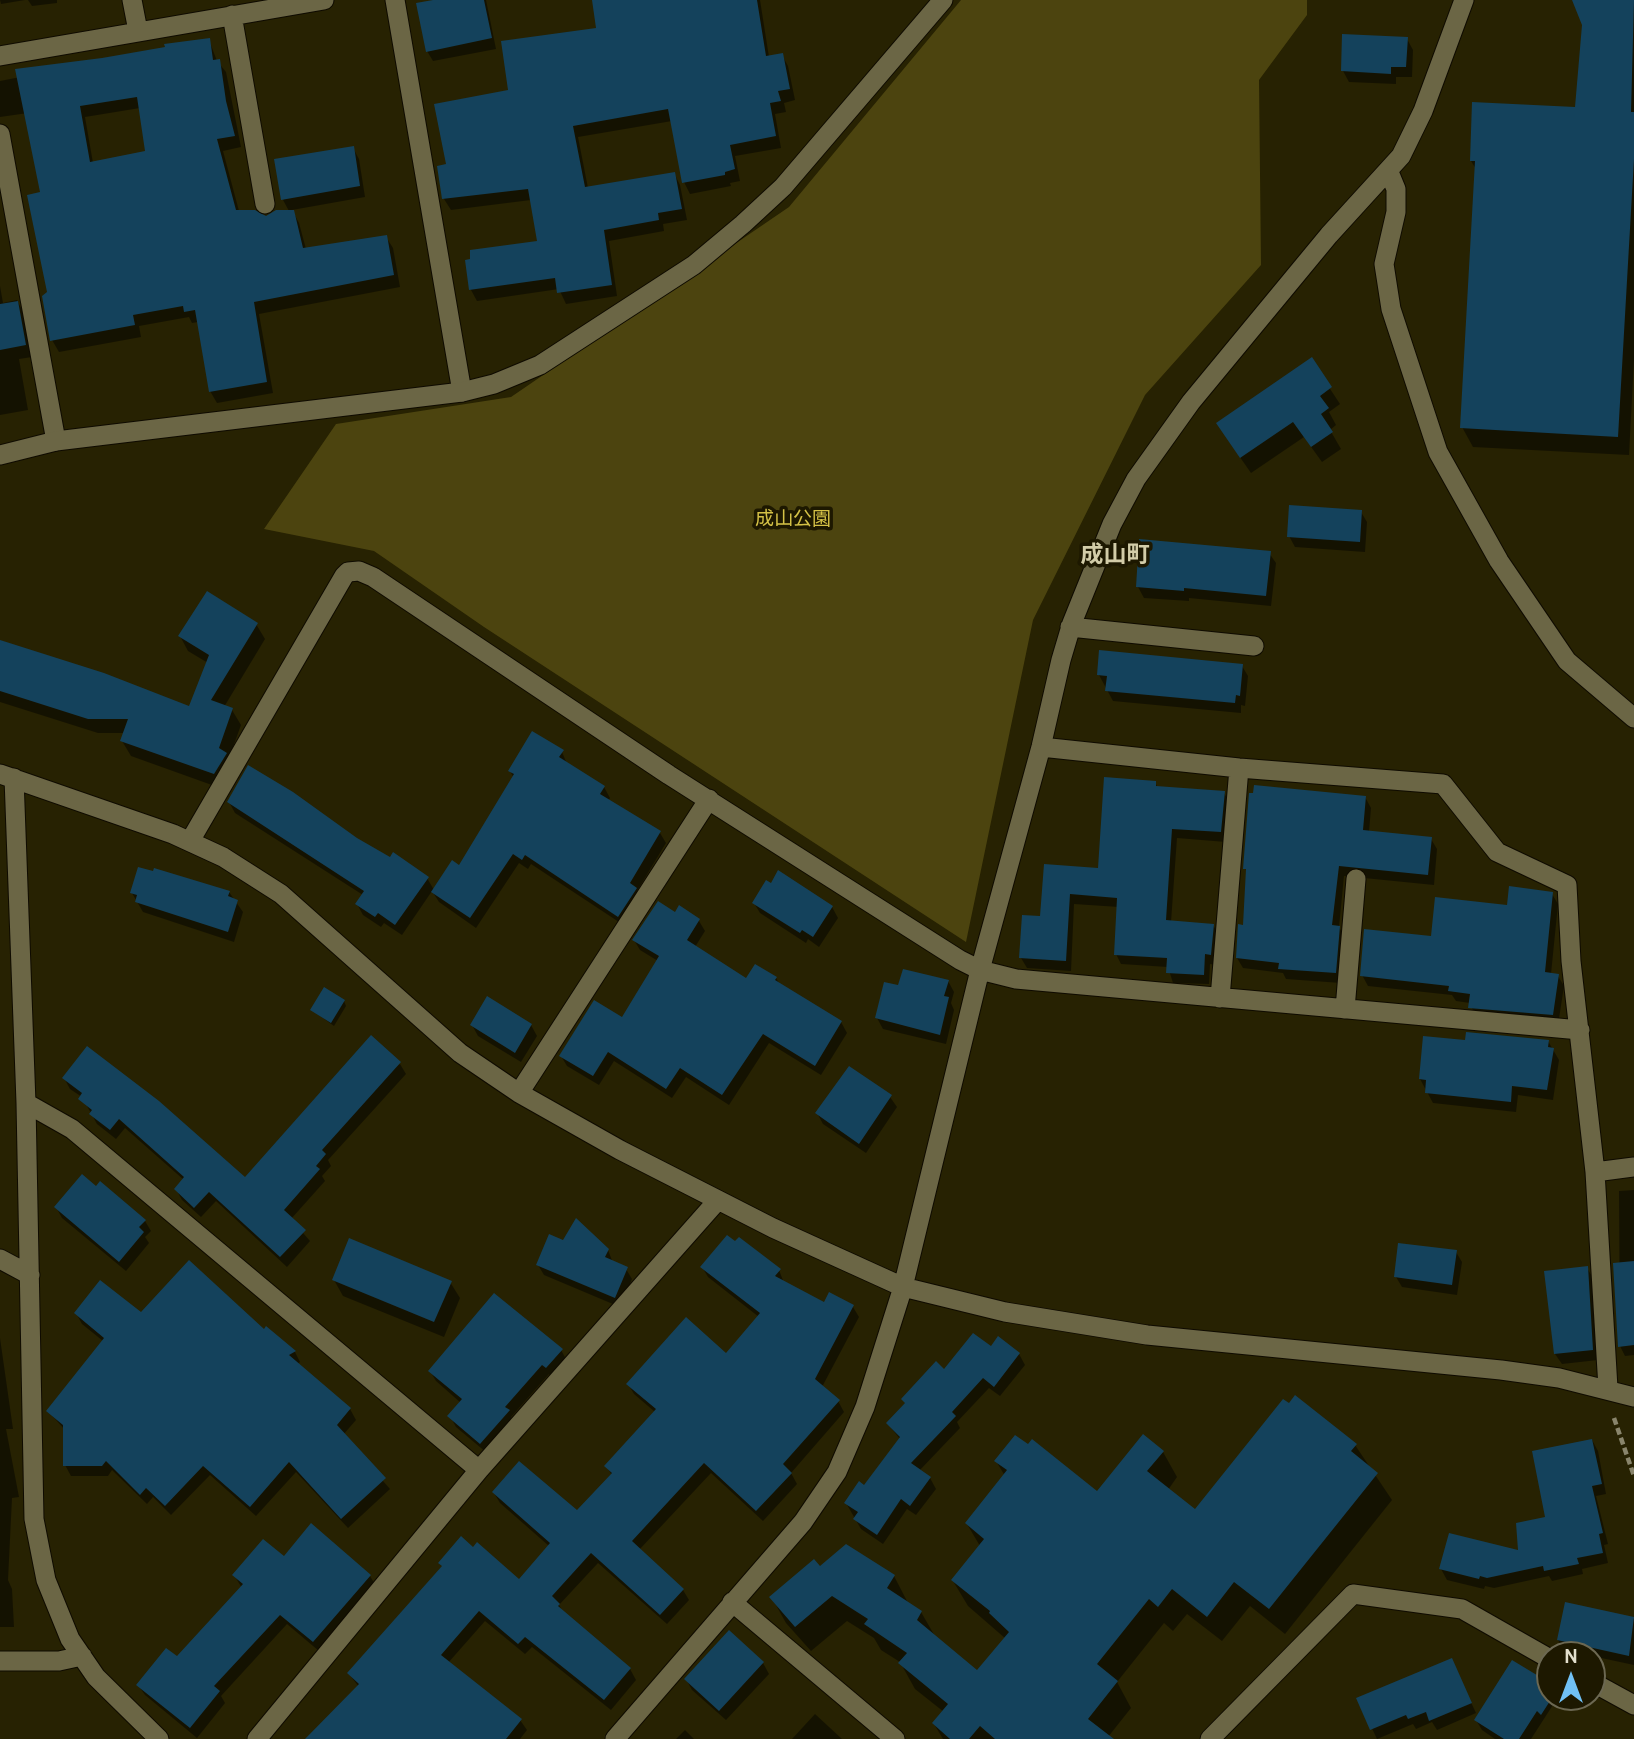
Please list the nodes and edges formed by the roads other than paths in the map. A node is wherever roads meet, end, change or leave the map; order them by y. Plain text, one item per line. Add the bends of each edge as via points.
1 (132, 0) edge
2 (324, 0) edge
3 (395, 0) edge
4 (943, 0) edge
5 (1464, 0) edge
6 (222, 11) edge
7 (138, 31) junction
8 (0, 56) edge
9 (0, 134) edge
10 (1389, 172) junction
11 (265, 204) dead end
12 (462, 392) junction
13 (57, 441) junction
14 (0, 455) edge
15 (1070, 627) junction
16 (1254, 646) dead end
17 (1634, 718) edge
18 (1041, 747) junction
19 (1239, 768) junction
20 (7, 776) edge
21 (709, 799) junction
22 (190, 841) junction
23 (1356, 879) dead end
24 (980, 970) junction
25 (1220, 998) junction
26 (1345, 1009) junction
27 (1580, 1030) junction
28 (519, 1093) junction
29 (26, 1103) junction
30 (1634, 1167) edge
31 (1595, 1172) junction
32 (718, 1200) junction
33 (0, 1259) edge
34 (30, 1275) junction
35 (903, 1287) junction
36 (1608, 1388) junction
37 (1634, 1397) edge
38 (479, 1471) junction
39 (732, 1602) junction
40 (1536, 1650) edge
41 (82, 1656) junction
42 (0, 1661) edge
43 (1606, 1690) edge
44 (1634, 1705) edge
45 (159, 1739) edge
46 (257, 1739) edge
47 (615, 1739) edge
48 (895, 1739) edge
49 (1210, 1739) edge

1 - 7 street
2 - 6 street
3 - 12 street
4 - 12 street via 783,187 694,265 540,365
5 - 10 street via 1416,128
6 - 7 street
6 - 11 street
7 - 8 street
9 - 13 street
10 - 15 street via 1329,235 1161,443 1112,524
10 - 17 street via 1396,189 1396,212 1384,264 1391,309 1438,452 1499,561 1567,661
12 - 13 street
13 - 14 street
15 - 16 street
15 - 18 street
18 - 19 street
18 - 24 street
19 - 25 street
19 - 27 street via 1443,784 1497,852 1567,885
20 - 22 street
20 - 29 street
21 - 22 street via 373,577 353,571 344,576
21 - 24 street
21 - 28 street
22 - 28 street via 281,894 460,1053
23 - 26 street
24 - 25 street via 1016,979
24 - 35 street
25 - 26 street
26 - 27 street
27 - 31 street
28 - 32 street
29 - 34 street
29 - 38 street via 72,1129
30 - 31 street
31 - 36 street
32 - 35 street
32 - 38 street
33 - 34 street
34 - 41 street via 34,1519 56,1610
35 - 36 street via 1005,1312 1147,1335 1424,1360
35 - 39 street via 865,1406 837,1472 803,1522
36 - 37 street
38 - 46 street
39 - 47 street
39 - 48 street
40 - 49 street via 1462,1609 1353,1594
41 - 42 street via 59,1661
41 - 45 street via 96,1677
43 - 44 street

